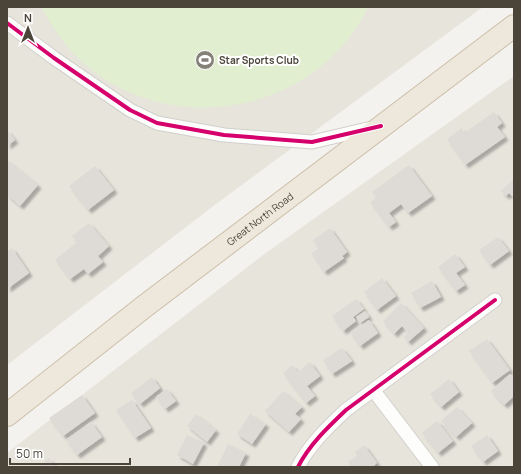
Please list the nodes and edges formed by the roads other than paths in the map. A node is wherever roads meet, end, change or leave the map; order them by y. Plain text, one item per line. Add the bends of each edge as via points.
1 (7, 23) edge
2 (512, 33) edge
3 (381, 126) junction
4 (495, 300) dead end
5 (374, 391) junction
6 (7, 414) edge
7 (298, 467) edge
8 (432, 467) edge

1 - 3 street via 130,110 157,123 224,135 312,142
2 - 3 highway, Great North Road
3 - 6 highway, Great North Road
4 - 5 street
5 - 7 street via 346,410 326,429 304,455
5 - 8 street

